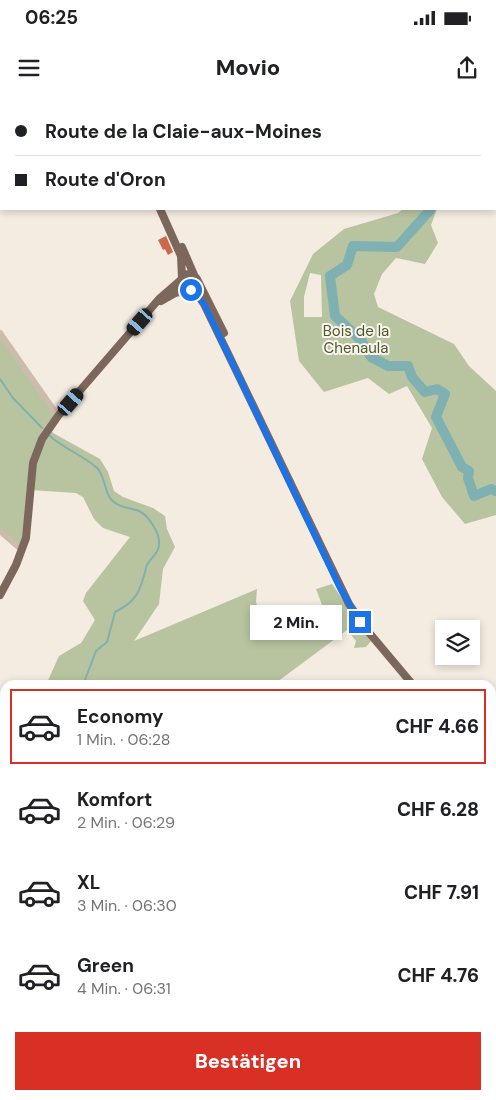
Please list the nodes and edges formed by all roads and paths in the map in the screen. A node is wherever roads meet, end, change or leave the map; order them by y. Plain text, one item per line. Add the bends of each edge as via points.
1 (160, 210) edge
2 (166, 221) junction
3 (196, 278) junction
4 (182, 279) junction
5 (188, 290) junction
6 (150, 310) junction
7 (0, 332) edge
8 (256, 410) junction
9 (58, 416) junction
10 (0, 531) edge
11 (22, 550) junction
12 (0, 595) edge
13 (409, 680) edge

1 - 2 main road
2 - 3 main road
2 - 4 main road via 181,256
3 - 4 main road via 188,274
3 - 5 main road via 196,286
3 - 8 main road via 219,322
4 - 5 main road via 182,285
4 - 6 main road
5 - 6 main road via 168,297
5 - 8 main road via 198,295 204,304
6 - 9 main road
7 - 9 street
8 - 13 main road via 352,609
9 - 11 main road via 42,439 33,464 28,525
10 - 11 street
11 - 12 main road

